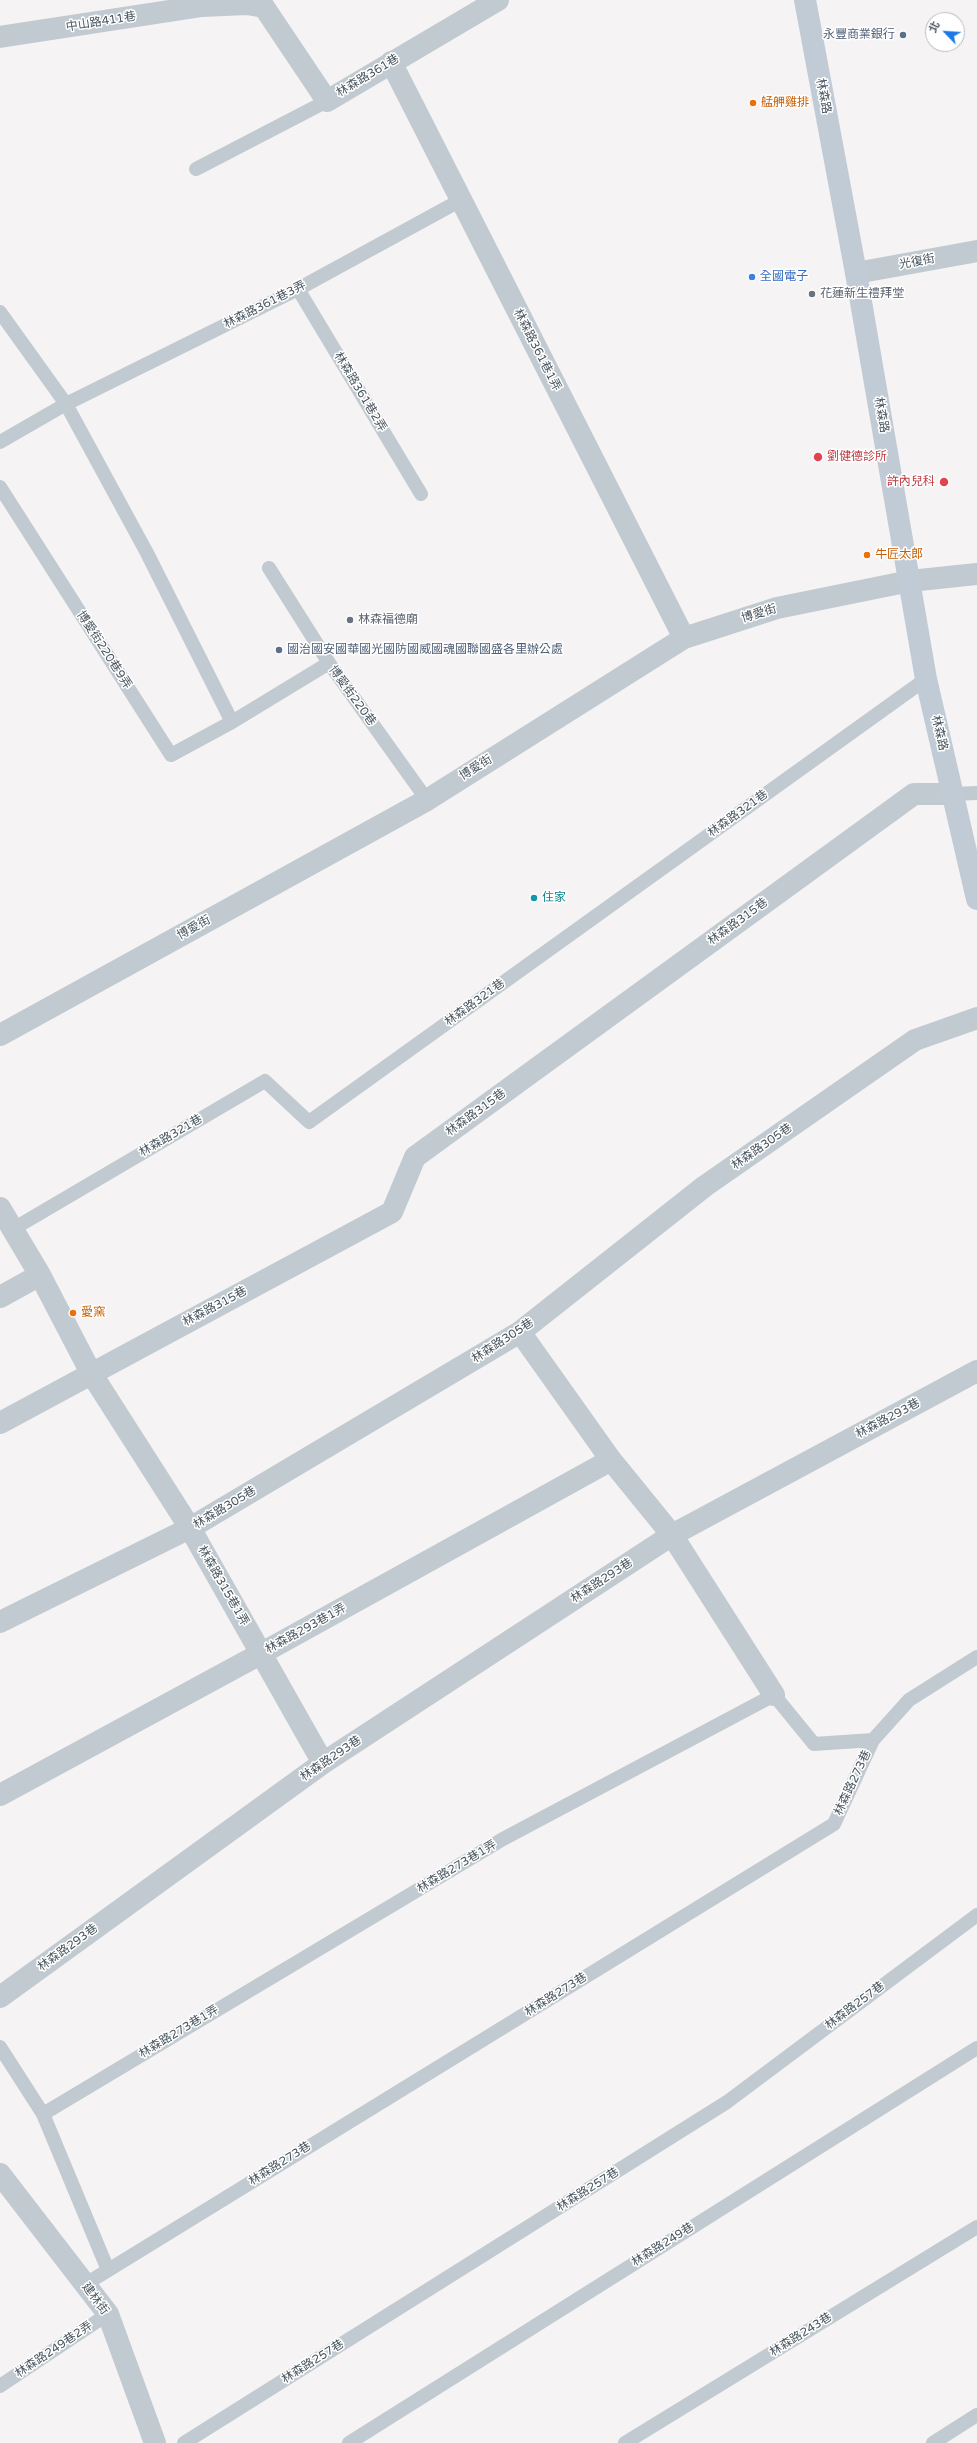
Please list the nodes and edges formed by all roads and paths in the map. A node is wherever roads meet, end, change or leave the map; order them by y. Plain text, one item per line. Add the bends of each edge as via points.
1 (498, 0) edge
2 (805, 0) edge
3 (168, 6) edge
4 (202, 6) joint
5 (0, 38) edge
6 (391, 62) junction
7 (327, 101) junction
8 (196, 169) dead end
9 (461, 200) junction
10 (977, 251) edge
11 (856, 273) junction
12 (298, 289) junction
13 (0, 312) edge
14 (66, 404) junction
15 (0, 442) edge
16 (0, 487) edge
17 (421, 494) dead end
18 (269, 568) dead end
19 (977, 574) edge
20 (910, 581) junction
21 (684, 638) junction
22 (329, 663) junction
23 (926, 679) junction
24 (232, 722) junction
25 (977, 793) edge
26 (953, 794) junction
27 (427, 800) junction
28 (977, 899) edge
29 (977, 1018) edge
30 (0, 1036) edge
31 (0, 1208) edge
32 (13, 1230) junction
33 (40, 1275) junction
34 (0, 1297) edge
35 (520, 1332) junction
36 (977, 1371) edge
37 (90, 1373) junction
38 (0, 1423) edge
39 (611, 1460) junction
40 (190, 1528) junction
41 (672, 1535) junction
42 (0, 1622) edge
43 (262, 1653) junction
44 (977, 1657) edge
45 (774, 1695) junction
46 (872, 1740) junction
47 (323, 1763) junction
48 (0, 1795) edge
49 (977, 1915) edge
50 (0, 1997) edge
51 (0, 2047) edge
52 (977, 2048) edge
53 (43, 2114) junction
54 (0, 2174) edge
55 (977, 2227) edge
56 (108, 2270) junction
57 (84, 2285) junction
58 (108, 2314) junction
59 (0, 2386) edge
60 (977, 2415) edge
61 (155, 2443) edge
62 (184, 2443) edge
63 (349, 2443) edge
64 (625, 2443) edge
65 (933, 2443) edge

1 - 6 street, 林森路361巷
2 - 11 street, 林森路
3 - 4 street, 中山路411巷
3 - 5 street, 中山路411巷
4 - 7 street, 林森路361巷 via 264,6
6 - 7 street, 林森路361巷
6 - 9 street, 林森路361巷1弄
7 - 8 lane
9 - 12 lane, 林森路361巷3弄
9 - 21 street, 林森路361巷1弄
10 - 11 street, 光復街
11 - 20 street, 林森路
12 - 14 lane, 林森路361巷3弄
12 - 17 lane, 林森路361巷2弄
13 - 14 lane
14 - 15 lane, 林森路361巷3弄
14 - 24 lane via 147,553
16 - 24 lane, 博愛街220巷9弄 via 171,754
18 - 22 lane, 博愛街220巷
19 - 20 street, 博愛街
20 - 21 street, 博愛街 via 777,608
20 - 23 street, 林森路
21 - 27 street, 博愛街
22 - 24 lane, 博愛街220巷9弄
22 - 27 lane, 博愛街220巷
23 - 26 street, 林森路
23 - 32 lane, 林森路321巷 via 309,1122 265,1081
25 - 26 lane
26 - 28 street, 林森路
26 - 37 street, 林森路315巷 via 914,794 415,1157 392,1212
27 - 30 street, 博愛街
29 - 35 street, 林森路305巷 via 916,1040 705,1186
31 - 32 street
32 - 33 street
33 - 34 street
33 - 37 street
35 - 39 street
35 - 40 street, 林森路305巷
36 - 41 street, 林森路293巷
37 - 38 street, 林森路315巷
37 - 40 street, 林森路315巷1弄
39 - 41 street
39 - 43 street, 林森路293巷1弄
40 - 42 street, 林森路305巷
40 - 43 street, 林森路315巷1弄
41 - 45 street
41 - 47 street, 林森路293巷
43 - 47 street, 林森路315巷1弄
43 - 48 street, 林森路293巷1弄
44 - 46 lane, 林森路273巷 via 909,1700
45 - 46 lane via 814,1744
45 - 53 lane, 林森路273巷1弄 via 503,1839
46 - 56 lane, 林森路273巷 via 834,1824
47 - 50 street, 林森路293巷
49 - 62 lane, 林森路257巷 via 727,2102
51 - 53 lane
52 - 63 lane, 林森路249巷
53 - 56 lane
54 - 57 street, 建林街
55 - 64 lane, 林森路243巷
56 - 57 lane, 林森路273巷
57 - 58 street, 建林街
58 - 59 lane, 林森路249巷2弄
58 - 61 street, 建林街
60 - 65 lane

